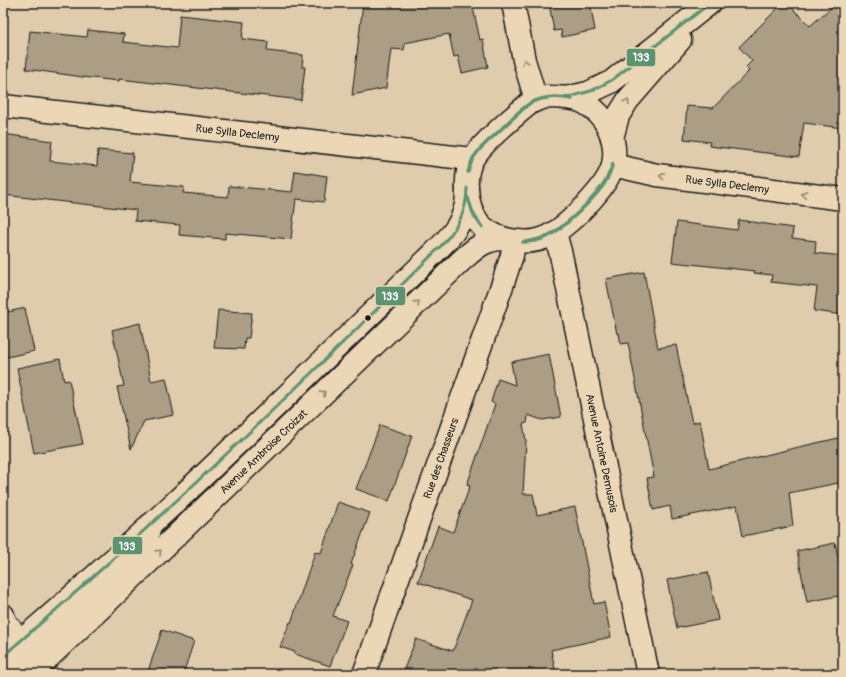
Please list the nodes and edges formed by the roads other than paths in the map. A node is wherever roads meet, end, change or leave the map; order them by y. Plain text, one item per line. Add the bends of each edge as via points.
1 (513, 3) edge
2 (711, 3) edge
3 (565, 98) junction
4 (536, 100) junction
5 (3, 106) edge
6 (612, 138) junction
7 (472, 160) junction
8 (613, 165) junction
9 (467, 188) junction
10 (843, 199) edge
11 (555, 233) junction
12 (509, 240) junction
13 (150, 525) junction
14 (3, 614) edge
15 (21, 641) junction
16 (3, 656) edge
17 (14, 674) edge
18 (28, 674) edge
19 (364, 674) edge
20 (648, 674) edge

4 -> 1 main road via 524,60
2 - 3 main road via 611,82 588,93
6 -> 2 main road via 618,116 628,100
3 - 4 main road via 546,97
3 - 6 main road via 584,103 593,109 605,122
4 - 7 main road via 518,112 482,146
5 - 7 main road, Rue Sylla Declemy
6 - 8 main road
7 - 9 main road via 468,170
10 -> 8 main road, Rue Sylla Declemy via 657,175
8 - 11 main road, Avenue Ambroise Croizat via 606,181 597,192
9 - 12 main road via 476,220 490,233
9 - 13 main road via 462,216 447,240
11 - 12 main road, Avenue Ambroise Croizat via 531,242
11 - 20 main road, Avenue Antoine Demusois
18 -> 12 main road, Avenue Ambroise Croizat via 110,600 462,260 486,241
12 - 19 main road, Rue des Chasseurs via 512,255
13 - 15 main road
13 - 17 main road via 145,546 139,554 58,634 21,662
14 - 15 main road via 5,622
15 - 16 main road

